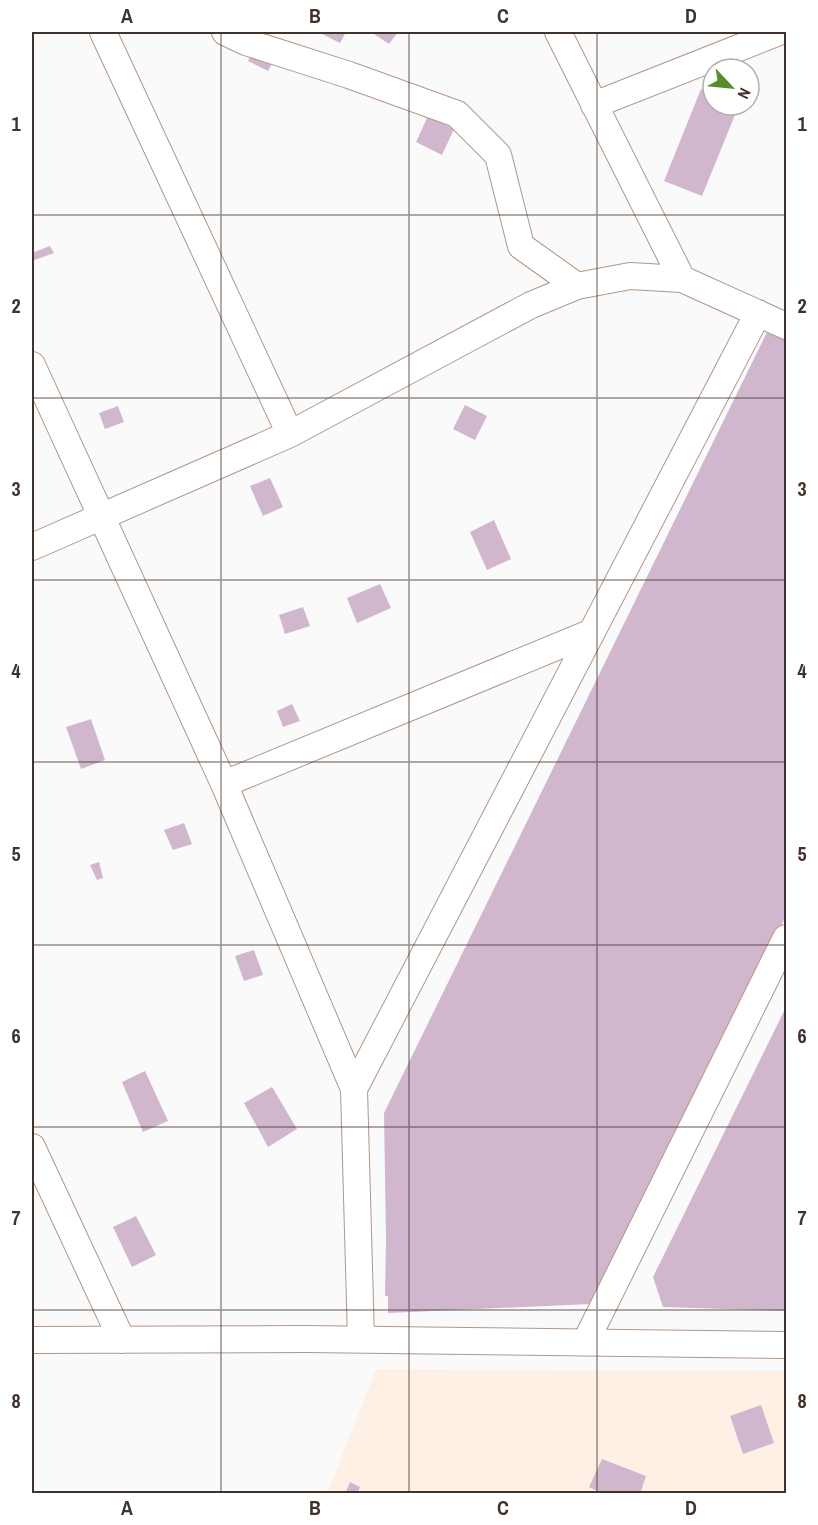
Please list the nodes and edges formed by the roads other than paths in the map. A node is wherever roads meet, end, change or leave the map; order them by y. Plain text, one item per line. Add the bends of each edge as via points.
1 (102, 32) edge
2 (225, 32) edge
3 (558, 32) edge
4 (779, 32) edge
5 (594, 105) junction
6 (682, 279) junction
7 (577, 286) junction
8 (758, 313) junction
9 (786, 326) edge
10 (32, 365) edge
11 (290, 434) junction
12 (100, 517) junction
13 (32, 547) edge
14 (590, 633) junction
15 (224, 784) junction
16 (786, 938) edge
17 (354, 1089) junction
18 (32, 1147) edge
19 (361, 1339) junction
20 (32, 1340) edge
21 (122, 1340) junction
22 (585, 1342) junction
23 (786, 1345) edge

1 - 11 street
2 - 7 street via 457,114 498,155 521,246
3 - 5 street
4 - 5 street
5 - 6 street
6 - 7 street via 630,276
6 - 8 street
7 - 11 street via 531,305
8 - 9 street
8 - 14 street
10 - 12 street
11 - 12 street
12 - 13 street
12 - 15 street
14 - 15 street
14 - 17 street
15 - 17 street
16 - 22 street
17 - 19 street
18 - 21 street
19 - 21 street
19 - 22 street
20 - 21 street
22 - 23 street

